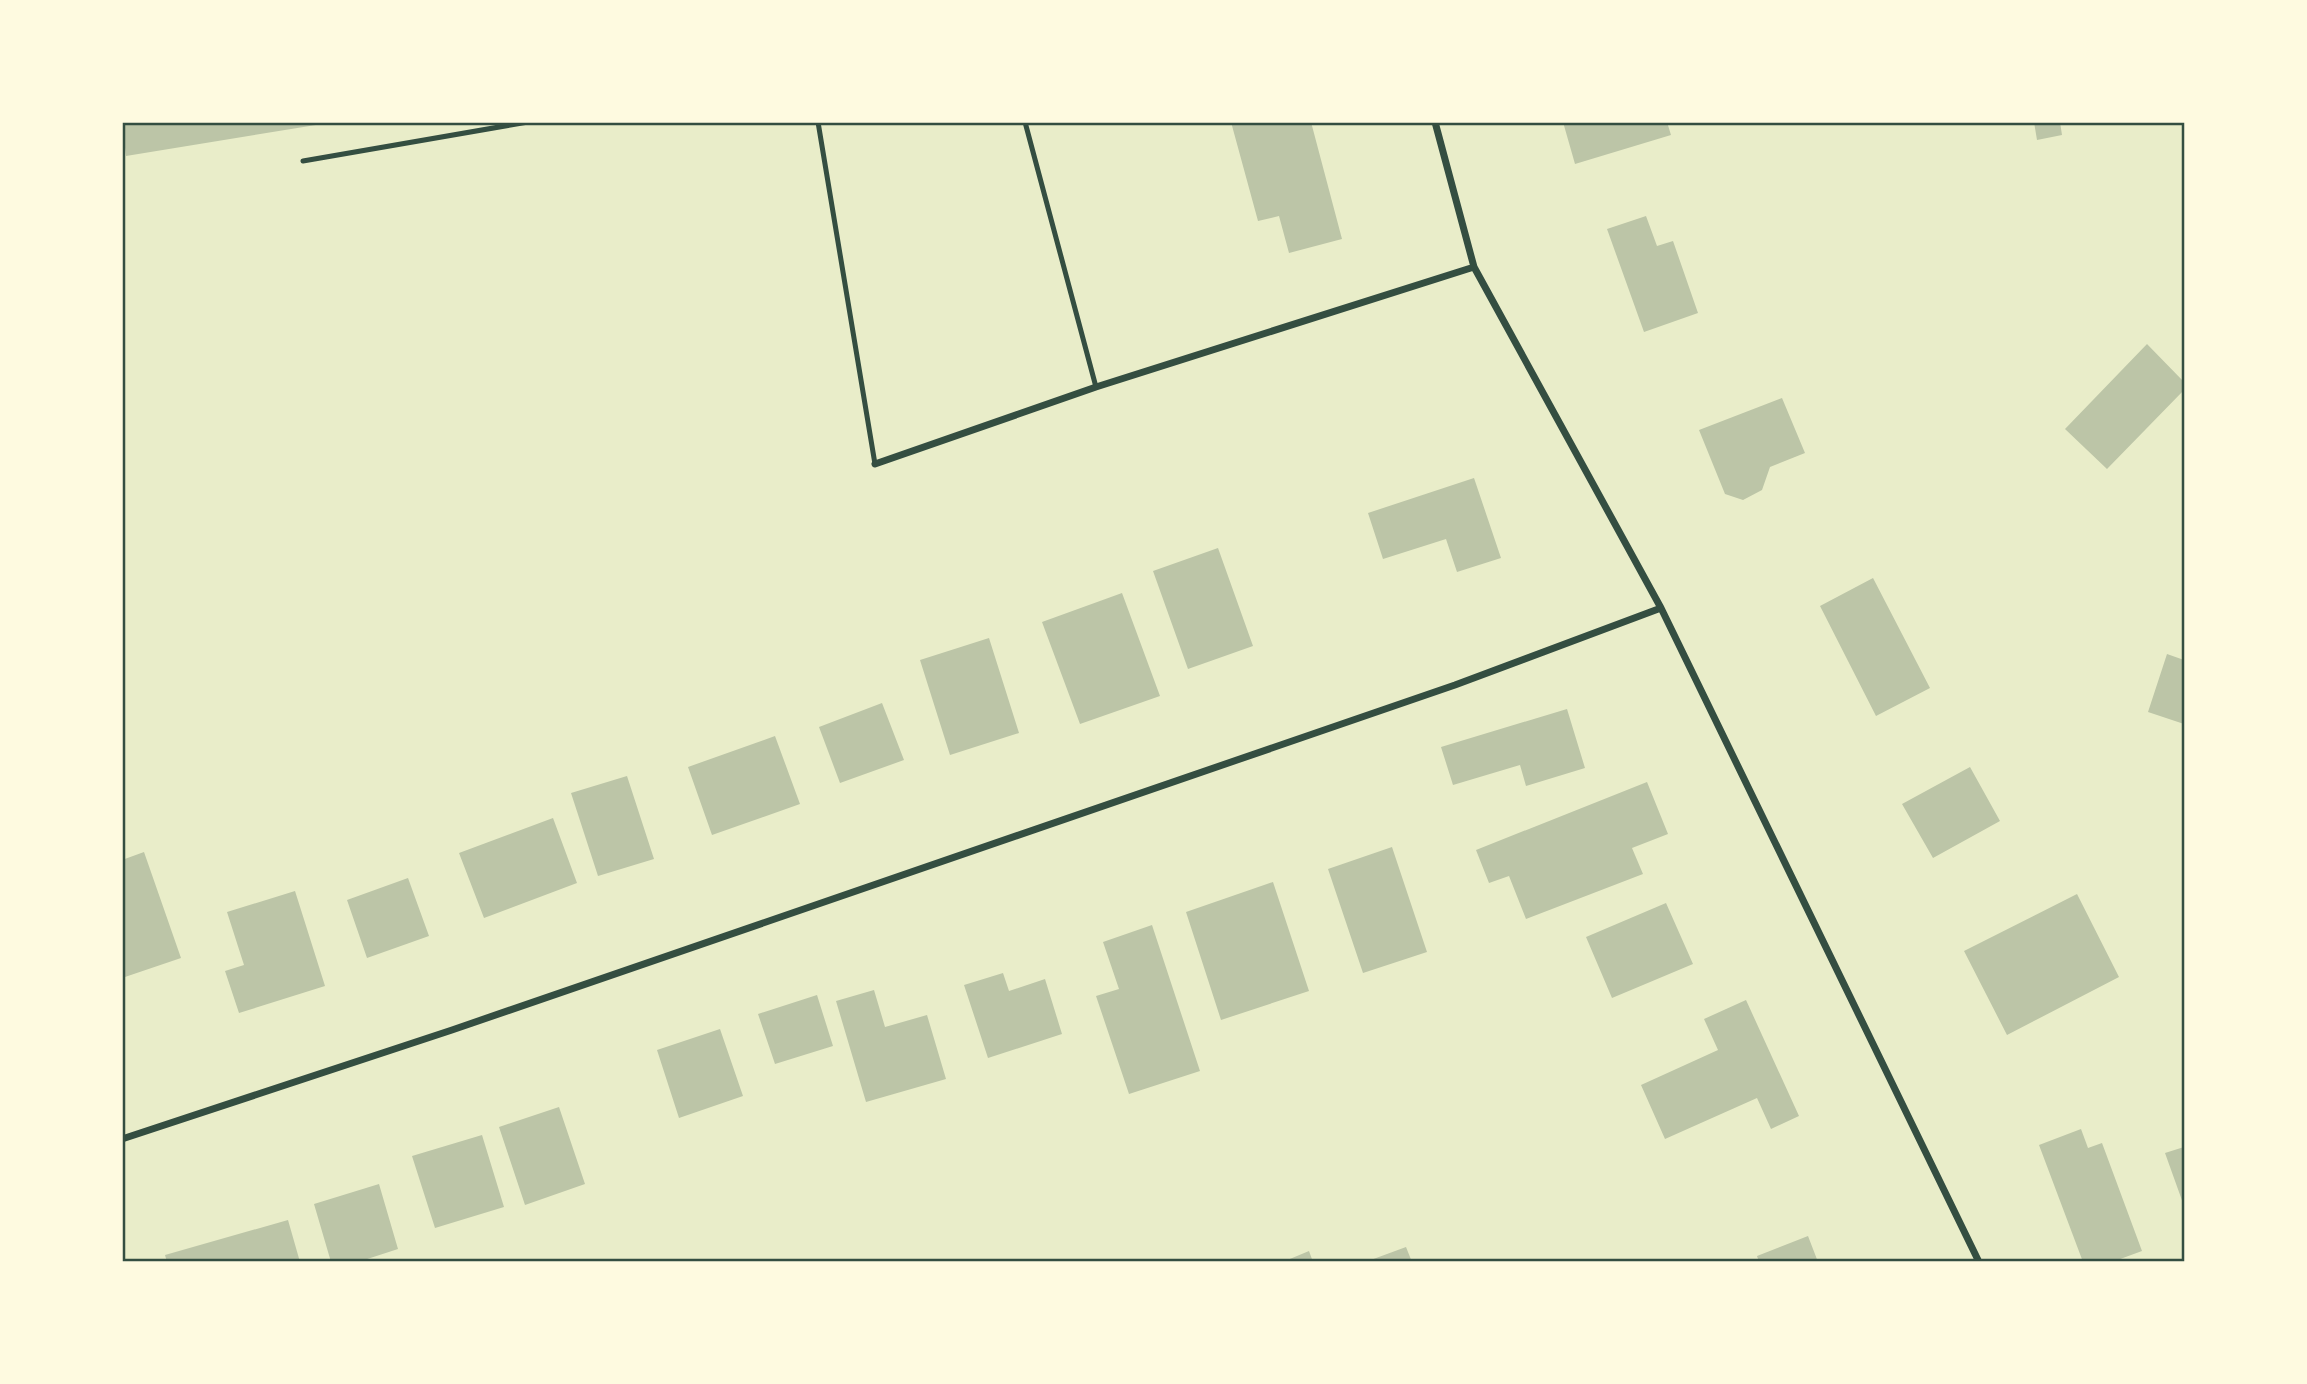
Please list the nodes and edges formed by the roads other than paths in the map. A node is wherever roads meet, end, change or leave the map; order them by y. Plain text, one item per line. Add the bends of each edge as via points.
1 (528, 122) edge
2 (818, 122) edge
3 (1025, 122) edge
4 (1435, 122) edge
5 (303, 161) dead end
6 (1474, 267) junction
7 (1096, 387) junction
8 (875, 464) joint
9 (1661, 608) junction
10 (122, 1139) edge
11 (1979, 1262) edge

1 - 5 lane
2 - 8 lane
3 - 7 lane
4 - 6 street
6 - 7 street
6 - 9 street
7 - 8 street
9 - 10 street via 1455,685
9 - 11 street

